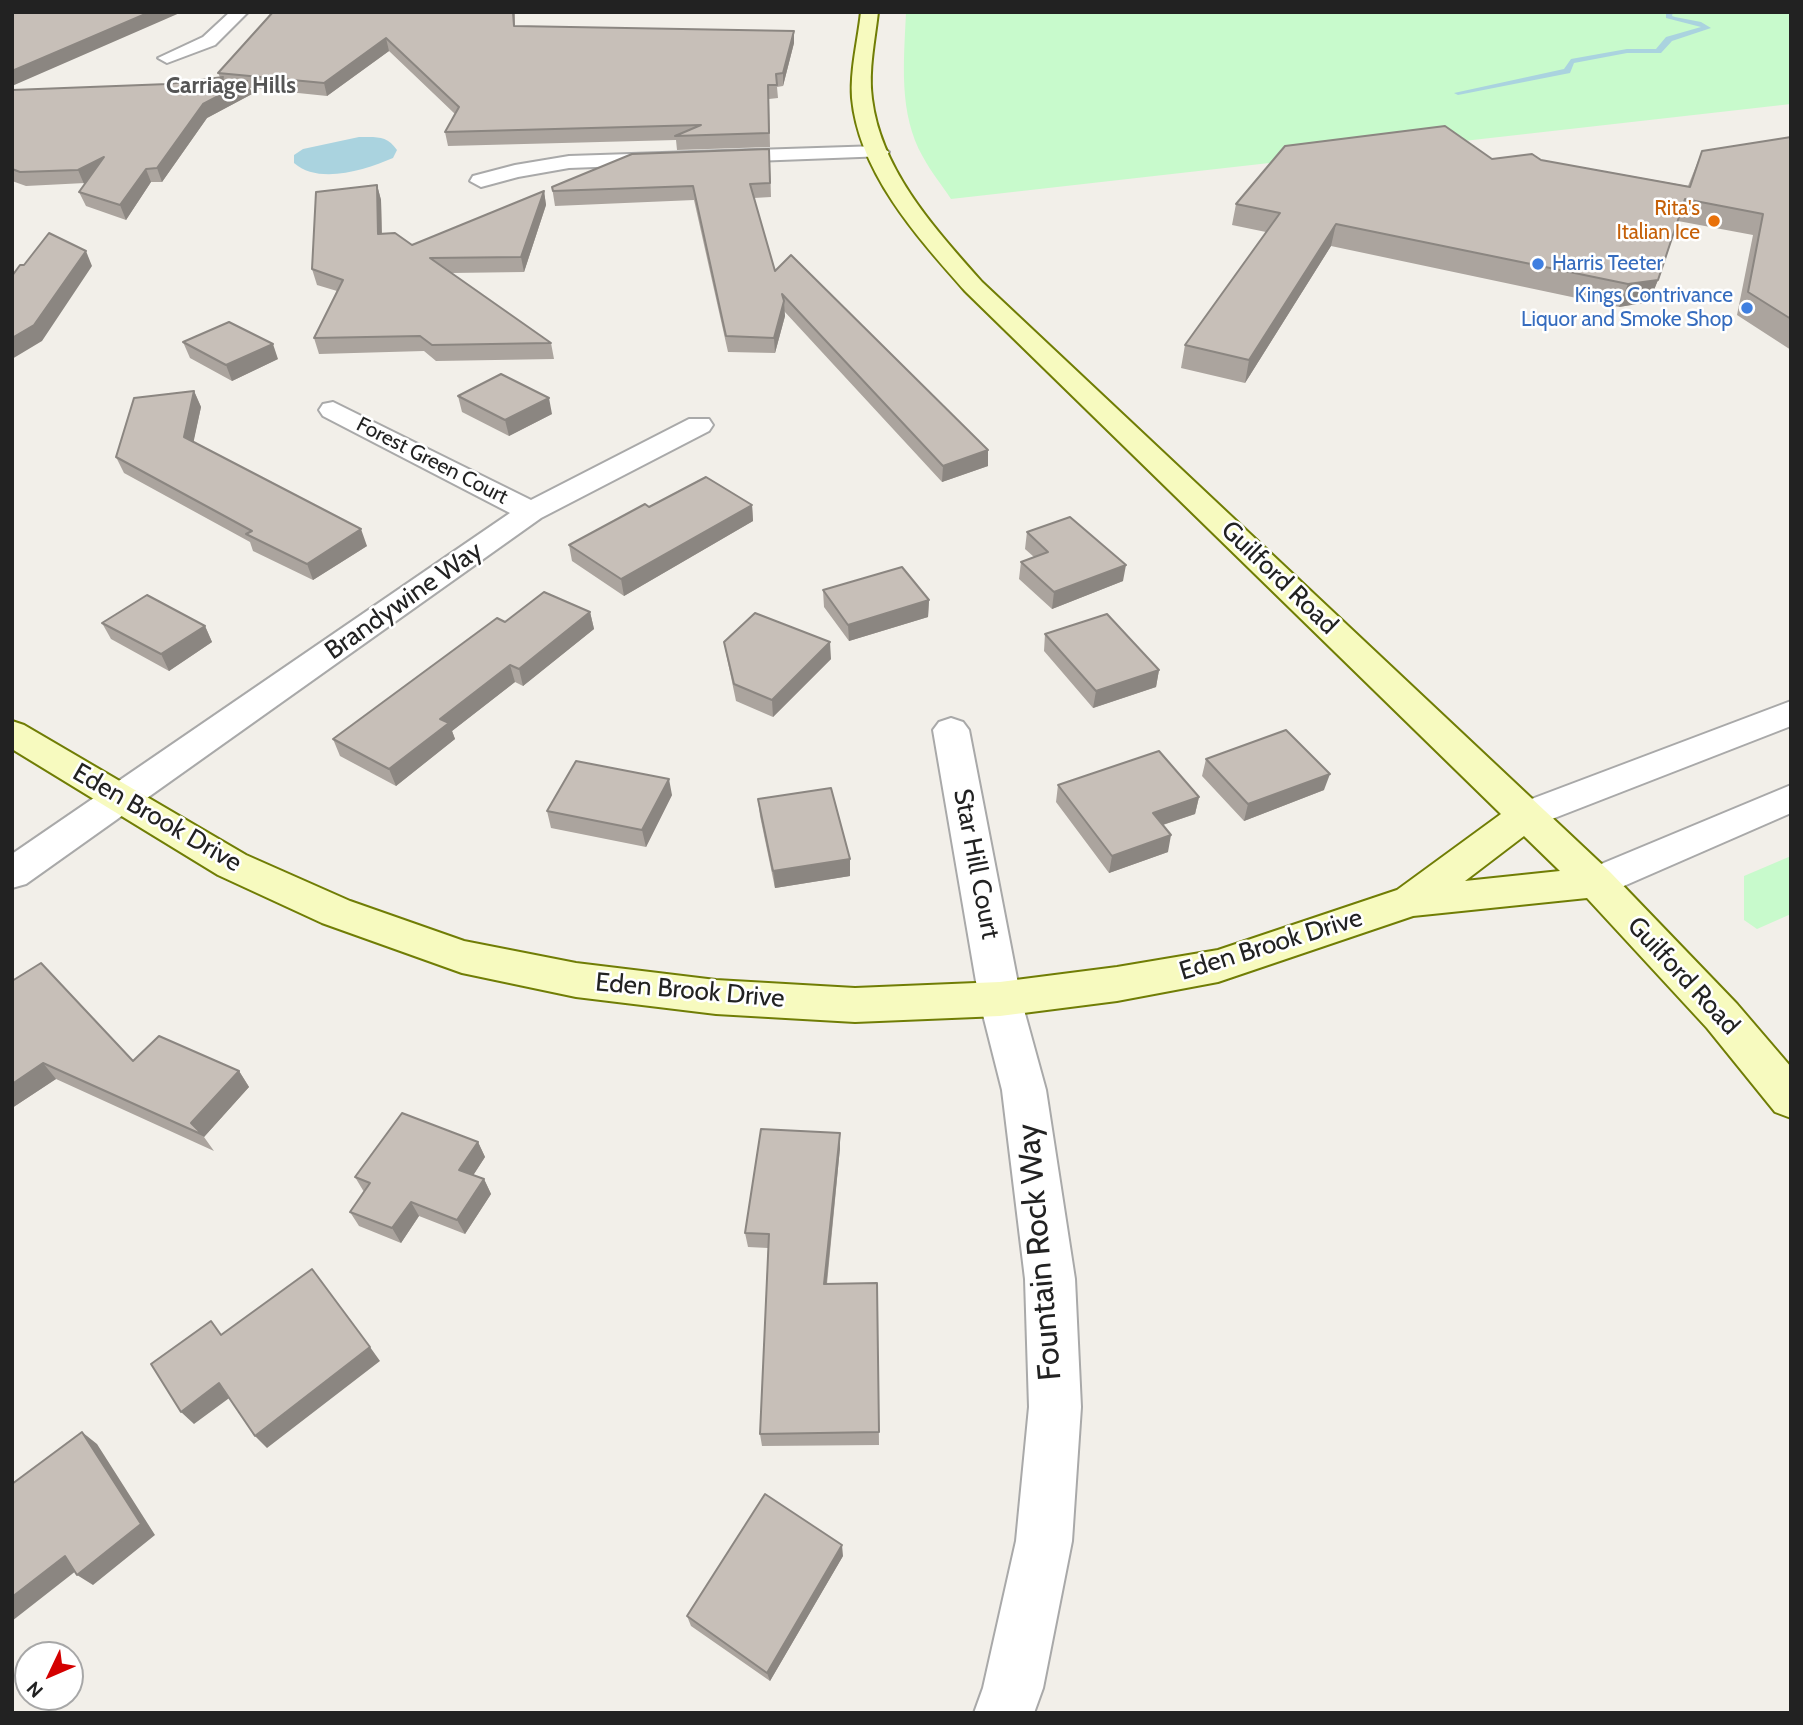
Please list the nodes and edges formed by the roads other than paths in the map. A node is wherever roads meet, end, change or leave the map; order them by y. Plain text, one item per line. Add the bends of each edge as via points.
1 (240, 12) edge
2 (870, 12) edge
3 (167, 58) dead end
4 (879, 152) junction
5 (481, 181) dead end
6 (333, 411) dead end
7 (699, 425) dead end
8 (531, 512) junction
9 (1791, 713) edge
10 (951, 730) dead end
11 (12, 733) edge
12 (120, 797) junction
13 (1791, 798) edge
14 (1526, 815) junction
15 (12, 874) edge
16 (1596, 882) junction
17 (1411, 901) junction
18 (1000, 999) junction
19 (1791, 1100) edge
20 (1004, 1713) edge

1 - 3 street via 209,41
2 - 4 street, Guilford Road via 862,100
4 - 5 street via 569,162
4 - 14 street, Guilford Road via 937,246 974,287
6 - 8 street, Forest Green Court
7 - 8 street, Brandywine Way
8 - 12 street, Brandywine Way
9 - 14 street, Eden Brook Drive
10 - 18 street, Star Hill Court
11 - 12 street, Eden Brook Drive
12 - 15 street, Brandywine Way
12 - 18 street, Eden Brook Drive via 232,865 336,912 463,957 576,980 716,997 855,1005
13 - 16 street, Eden Brook Drive
14 - 16 street, Guilford Road
14 - 17 street, Eden Brook Drive
16 - 17 street, Eden Brook Drive
16 - 19 street, Guilford Road via 1722,1016
17 - 18 street, Eden Brook Drive via 1218,966
18 - 20 street, Fountain Rock Way via 1024,1090 1046,1252 1055,1407 1044,1541

